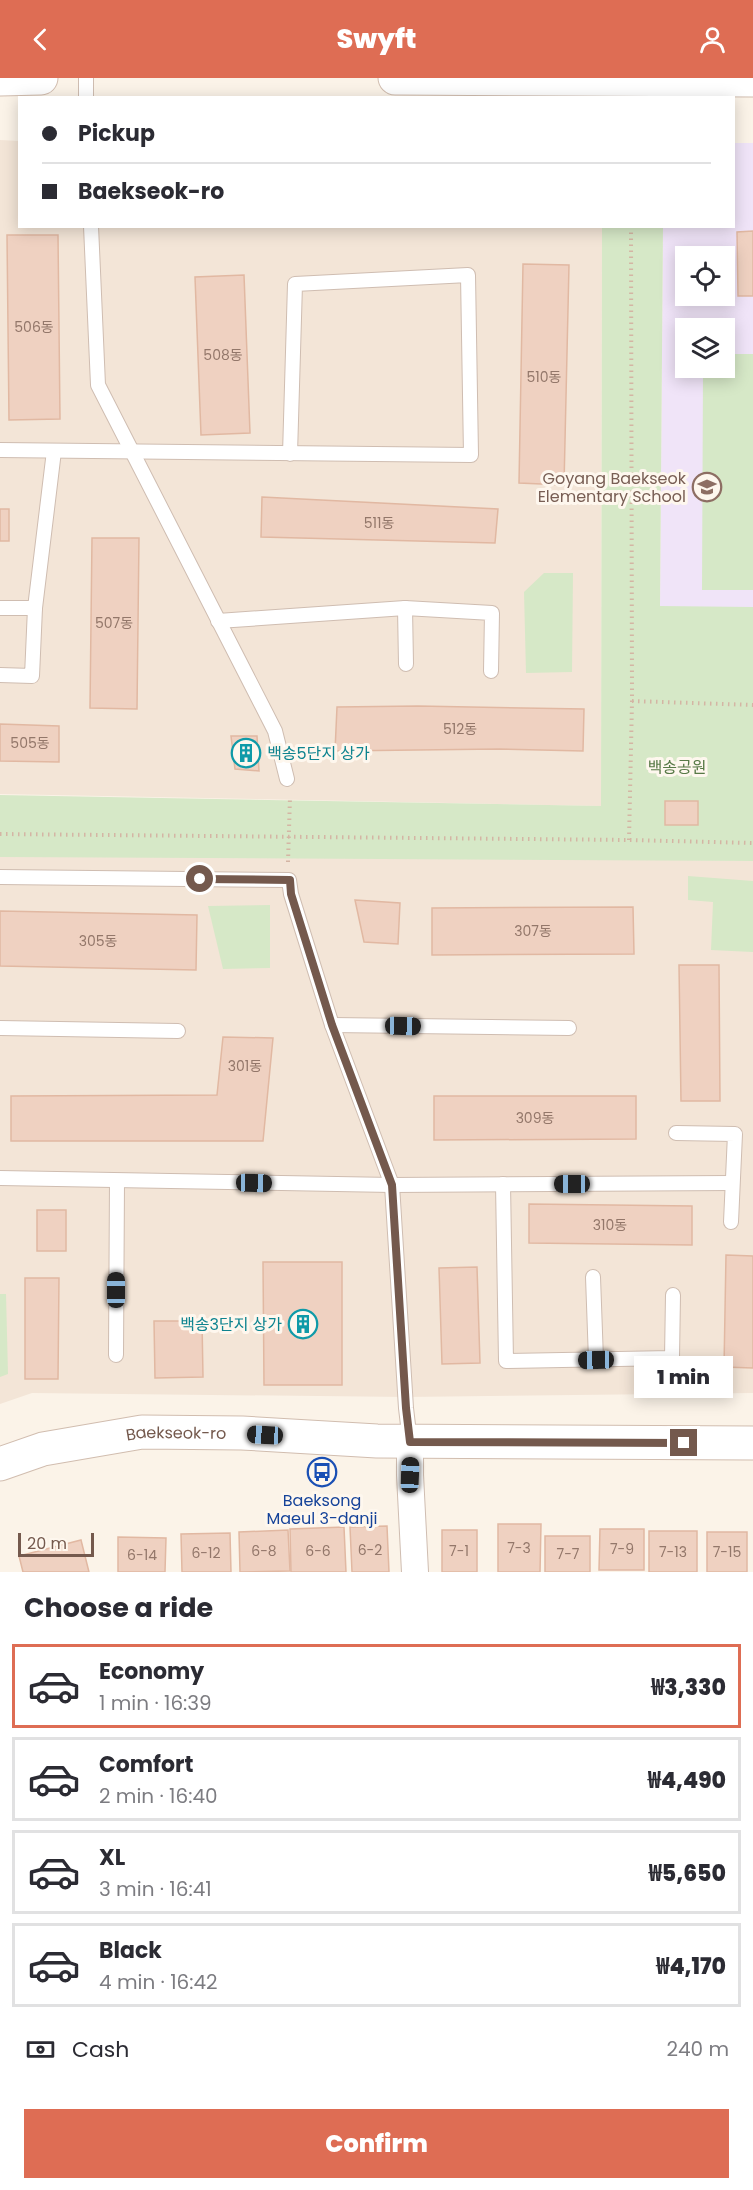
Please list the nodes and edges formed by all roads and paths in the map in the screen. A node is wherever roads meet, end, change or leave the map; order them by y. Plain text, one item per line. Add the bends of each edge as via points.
1 (41, 78) edge
2 (86, 78) edge
3 (395, 78) edge
4 (0, 79) edge
5 (753, 80) edge
6 (86, 96) edge
7 (91, 228) edge
8 (631, 228) edge
9 (0, 450) edge
10 (54, 452) junction
11 (131, 452) junction
12 (290, 454) junction
13 (0, 608) edge
14 (35, 608) junction
15 (405, 608) junction
16 (218, 621) junction
17 (406, 664) dead end
18 (491, 671) dead end
19 (0, 675) edge
20 (632, 701) junction
21 (753, 705) edge
22 (287, 779) joint
23 (0, 834) edge
24 (288, 837) junction
25 (629, 840) junction
26 (753, 843) edge
27 (0, 877) edge
28 (290, 880) junction
29 (332, 1025) junction
30 (0, 1028) edge
31 (569, 1028) dead end
32 (178, 1031) dead end
33 (676, 1133) dead end
34 (0, 1178) edge
35 (117, 1181) junction
36 (732, 1183) junction
37 (503, 1184) junction
38 (392, 1185) junction
39 (731, 1222) dead end
40 (593, 1277) dead end
41 (673, 1295) dead end
42 (116, 1355) dead end
43 (596, 1360) junction
44 (410, 1442) junction
45 (753, 1443) edge
46 (0, 1464) edge
47 (415, 1572) edge

1 - 4 main road
2 - 6 lane
3 - 5 main road
7 - 11 lane via 98,385
8 - 20 path
9 - 10 lane
10 - 11 lane
10 - 14 lane
11 - 12 lane
11 - 16 lane
12 - 12 lane via 471,455 468,275 295,284
13 - 14 lane
14 - 19 lane via 32,676
15 - 16 lane
15 - 17 lane
15 - 18 lane via 492,613
16 - 22 lane via 275,731
20 - 21 path
20 - 25 path
22 - 24 path
23 - 24 path
24 - 25 path
24 - 28 path
25 - 26 path
27 - 28 lane
28 - 29 lane
29 - 31 lane
29 - 38 lane
30 - 32 lane
33 - 36 lane via 735,1134
34 - 35 lane
35 - 38 lane
35 - 42 lane
36 - 37 lane
36 - 39 lane
37 - 38 lane
37 - 43 lane via 506,1361
38 - 44 lane
40 - 43 lane
41 - 43 lane via 672,1359
44 - 45 main road, Baekseok-ro
44 - 46 main road, Baekseok-ro via 142,1432 43,1449
44 - 47 street

